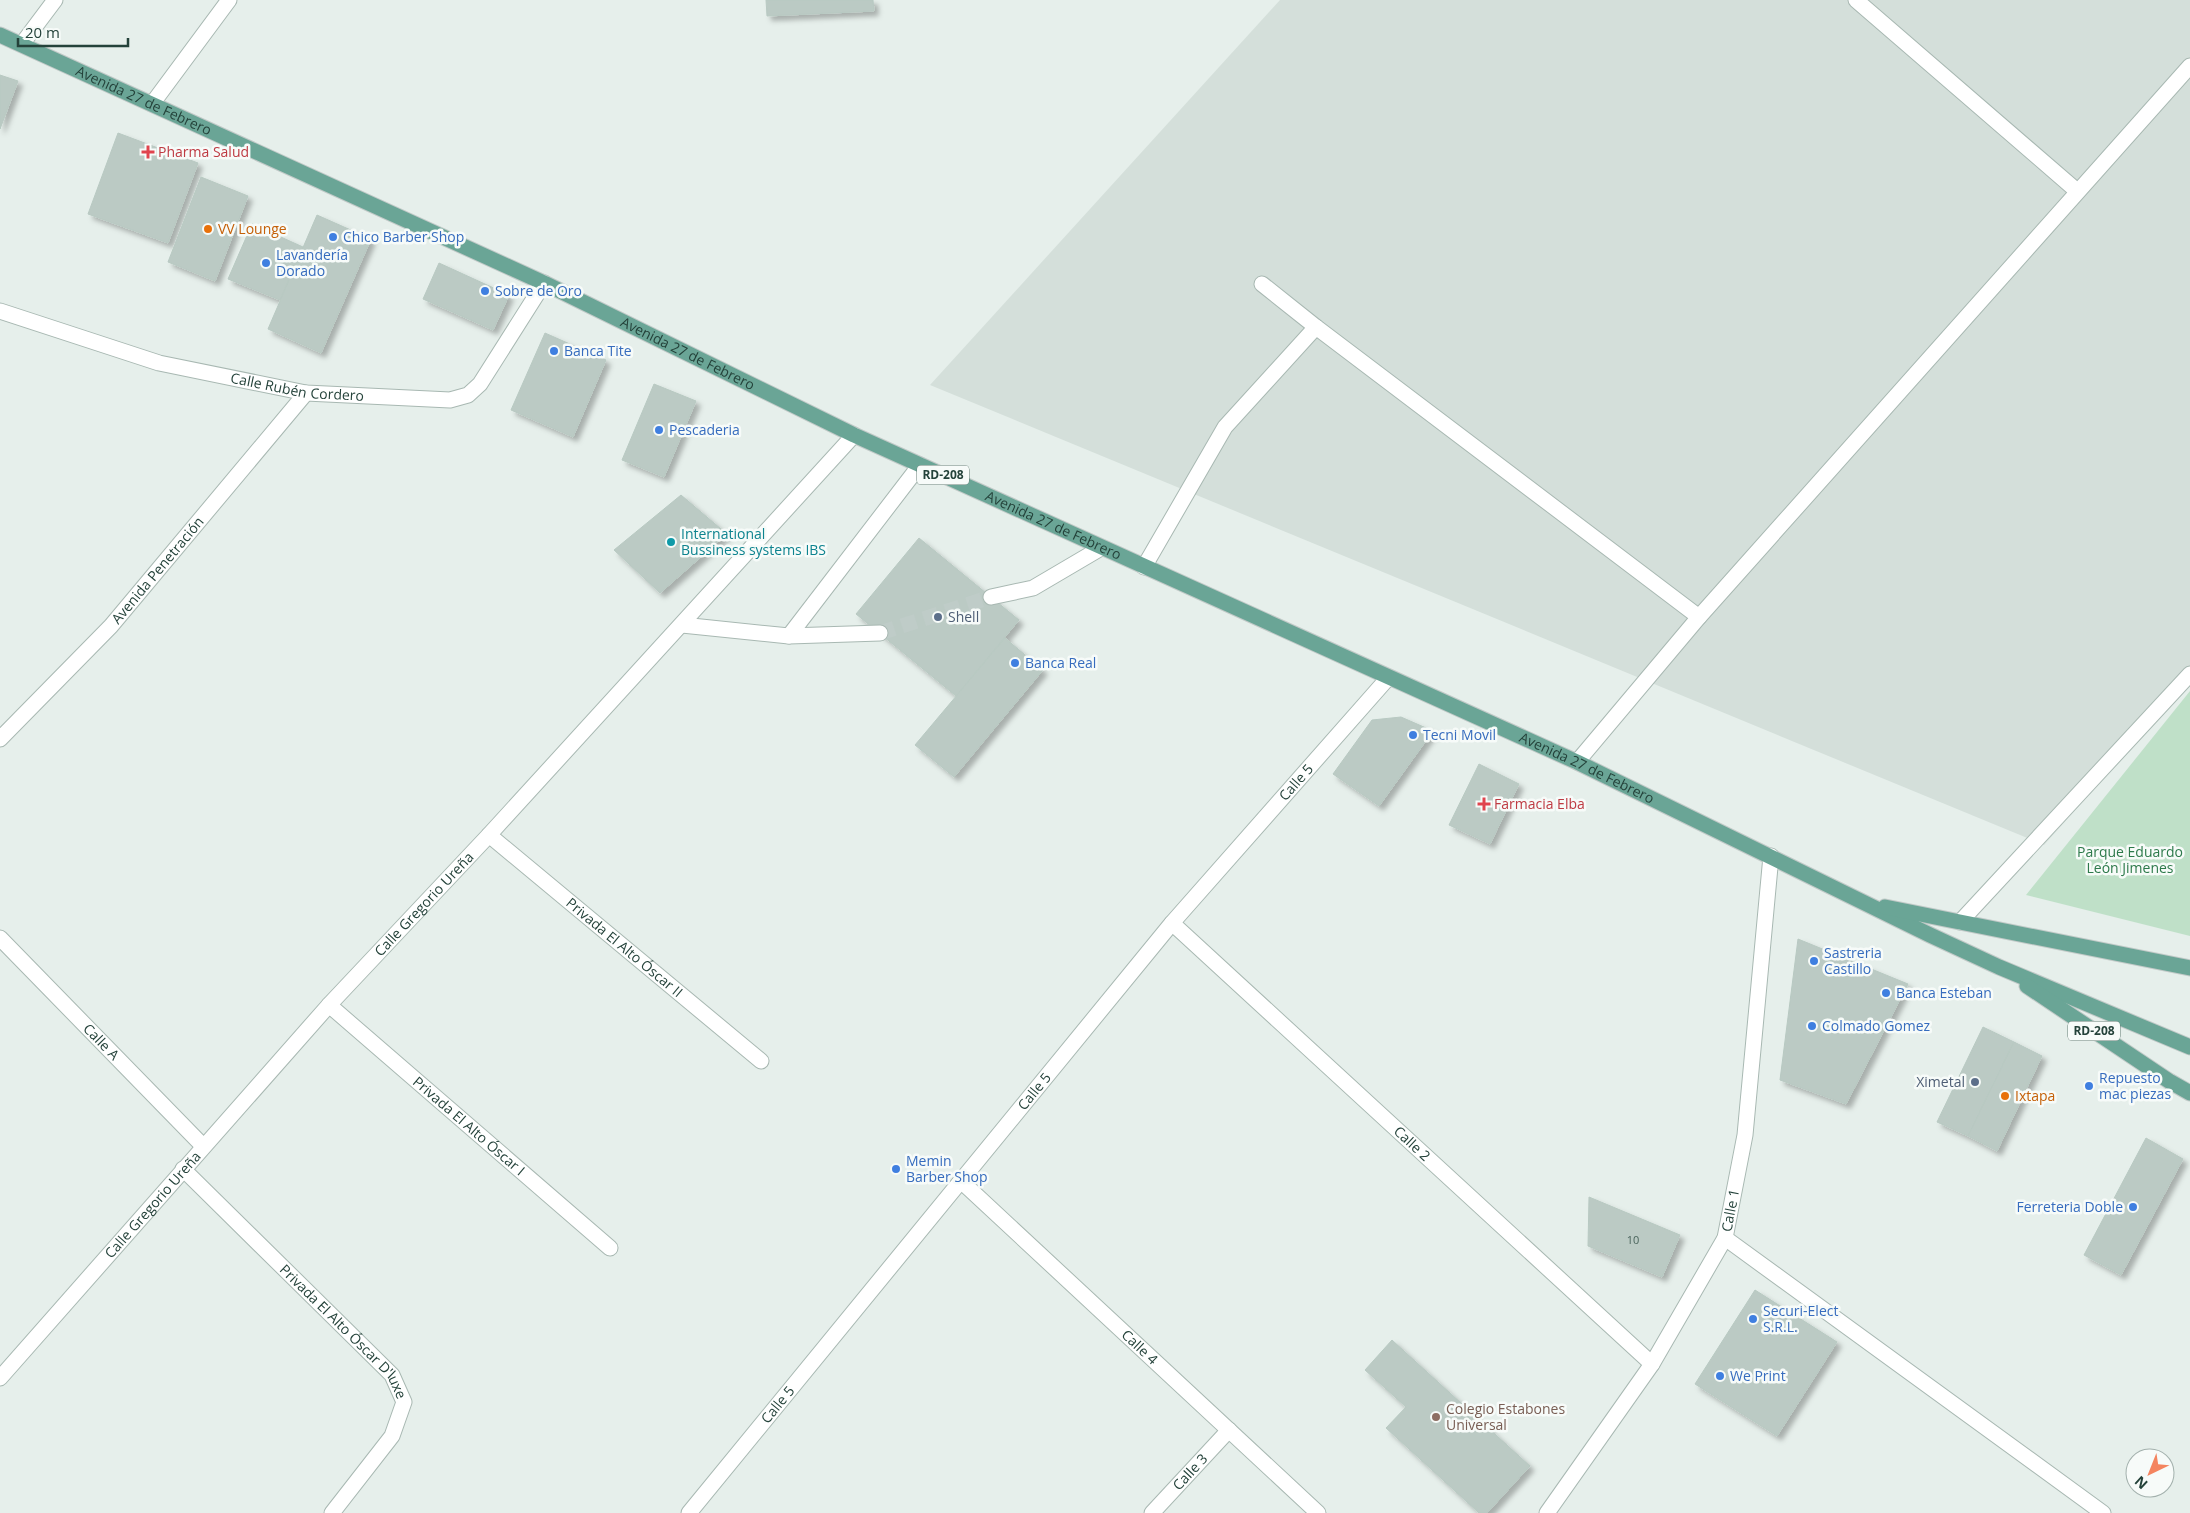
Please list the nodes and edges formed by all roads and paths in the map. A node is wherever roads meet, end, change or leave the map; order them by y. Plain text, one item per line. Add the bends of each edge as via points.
1 (55, 0) edge
2 (229, 0) edge
3 (1856, 0) edge
4 (0, 35) edge
5 (22, 44) junction
6 (2190, 66) edge
7 (152, 104) junction
8 (2077, 191) junction
9 (544, 283) junction
10 (1262, 284) dead end
11 (0, 311) edge
12 (1316, 327) junction
13 (306, 393) junction
14 (854, 435) junction
15 (920, 465) junction
16 (1101, 548) junction
17 (1144, 567) junction
18 (991, 597) tunnel mouth
19 (1699, 617) junction
20 (682, 625) junction
21 (880, 633) tunnel mouth
22 (789, 636) junction
23 (2190, 674) edge
24 (1388, 678) junction
25 (0, 739) edge
26 (1577, 762) junction
27 (489, 835) junction
28 (1771, 856) junction
29 (1867, 903) junction
30 (1960, 922) junction
31 (1172, 923) junction
32 (0, 938) edge
33 (1999, 967) junction
34 (2190, 968) edge
35 (329, 1005) junction
36 (2190, 1047) edge
37 (761, 1061) dead end
38 (2190, 1093) edge
39 (203, 1146) junction
40 (183, 1169) junction
41 (961, 1180) junction
42 (1726, 1238) junction
43 (610, 1248) dead end
44 (1652, 1364) junction
45 (0, 1378) edge
46 (1228, 1430) junction
47 (332, 1513) edge
48 (689, 1513) edge
49 (1152, 1513) edge
50 (1318, 1513) edge
51 (1547, 1513) edge
52 (2103, 1513) edge

1 - 5 street
2 - 7 street
3 - 8 street
4 - 5 main road, Avenida 27 de Febrero / RD-208
5 - 7 main road, Avenida 27 de Febrero / RD-208
6 - 8 street
7 - 9 main road, Avenida 27 de Febrero / RD-208
8 - 19 street
9 - 13 street, Calle Rubén Cordero via 480,384 468,395 450,400
9 - 14 main road, Avenida 27 de Febrero / RD-208
10 - 12 street
11 - 13 street, Calle Rubén Cordero via 159,363
12 - 17 street via 1225,427
12 - 19 street
13 - 25 street, Avenida Penetración via 111,626
14 - 15 main road, Avenida 27 de Febrero / RD-208
14 - 20 street, Calle Gregorio Ureña
15 - 16 main road, Avenida 27 de Febrero / RD-208
15 - 22 street
16 - 17 main road, Avenida 27 de Febrero / RD-208
16 - 18 street via 1033,588
17 - 24 main road, Avenida 27 de Febrero / RD-208
19 - 26 street
20 - 22 street
20 - 27 street, Calle Gregorio Ureña
21 - 22 street
23 - 30 street
24 - 26 main road, Avenida 27 de Febrero / RD-208
24 - 31 street, Calle 5
26 - 28 main road, Avenida 27 de Febrero / RD-208
27 - 35 street, Calle Gregorio Ureña
27 - 37 street, Privada El Alto Óscar II
28 - 29 main road, Avenida 27 de Febrero / RD-208
28 - 42 street, Calle 1 via 1745,1134
29 - 30 main road
29 - 33 main road, Avenida 27 de Febrero / RD-208
30 - 34 main road
31 - 41 street, Calle 5
31 - 44 street, Calle 2
32 - 39 street, Calle A
33 - 36 main road, Avenida 27 de Febrero / RD-208
33 - 38 main road, Avenida 27 de Febrero / RD-208
35 - 39 street, Calle Gregorio Ureña
35 - 43 street, Privada El Alto Óscar I
39 - 40 street, Calle Gregorio Ureña
40 - 45 street, Calle Gregorio Ureña
40 - 47 street, Privada El Alto Óscar D'luxe via 392,1374 404,1402 392,1436
41 - 46 street, Calle 4
41 - 48 street, Calle 5
42 - 44 street, Calle 1
42 - 52 street
44 - 51 street, Calle 1
46 - 49 street, Calle 3
46 - 50 street, Calle 4

